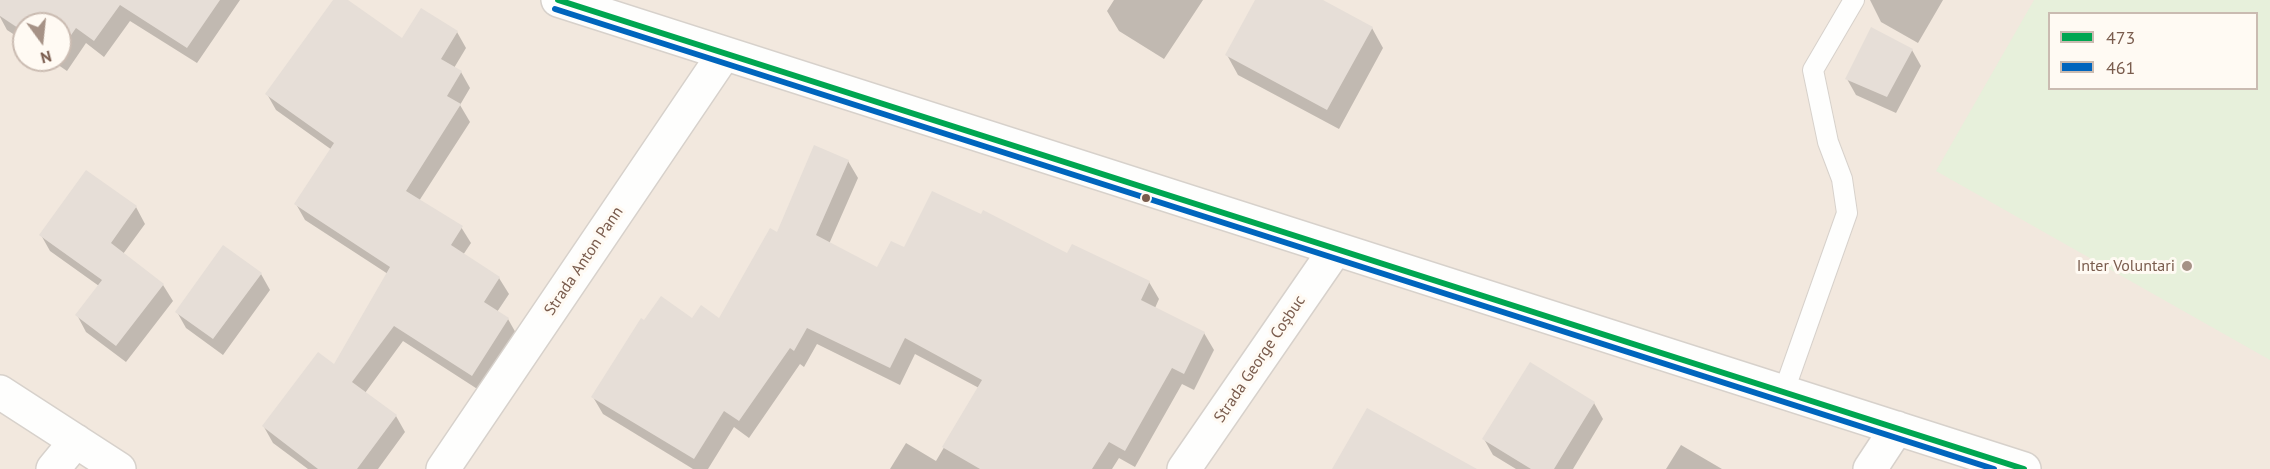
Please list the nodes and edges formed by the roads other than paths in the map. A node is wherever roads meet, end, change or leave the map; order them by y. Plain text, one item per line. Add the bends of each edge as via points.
1 (558, 0) edge
2 (1854, 0) edge
3 (724, 54) junction
4 (1335, 250) junction
5 (1784, 391) junction
6 (0, 392) edge
7 (1897, 428) junction
8 (76, 441) junction
9 (52, 469) edge
10 (120, 469) edge
11 (443, 469) edge
12 (1184, 469) edge
13 (1870, 469) edge
14 (2024, 469) edge

1 - 3 street
2 - 5 lane via 1813,70 1828,142 1842,179 1847,213
3 - 4 street
3 - 11 street, Strada Anton Pann
4 - 5 street
4 - 12 street, Strada George Coșbuc
5 - 7 street
6 - 8 street
7 - 13 street
7 - 14 street
8 - 9 street
8 - 10 street

